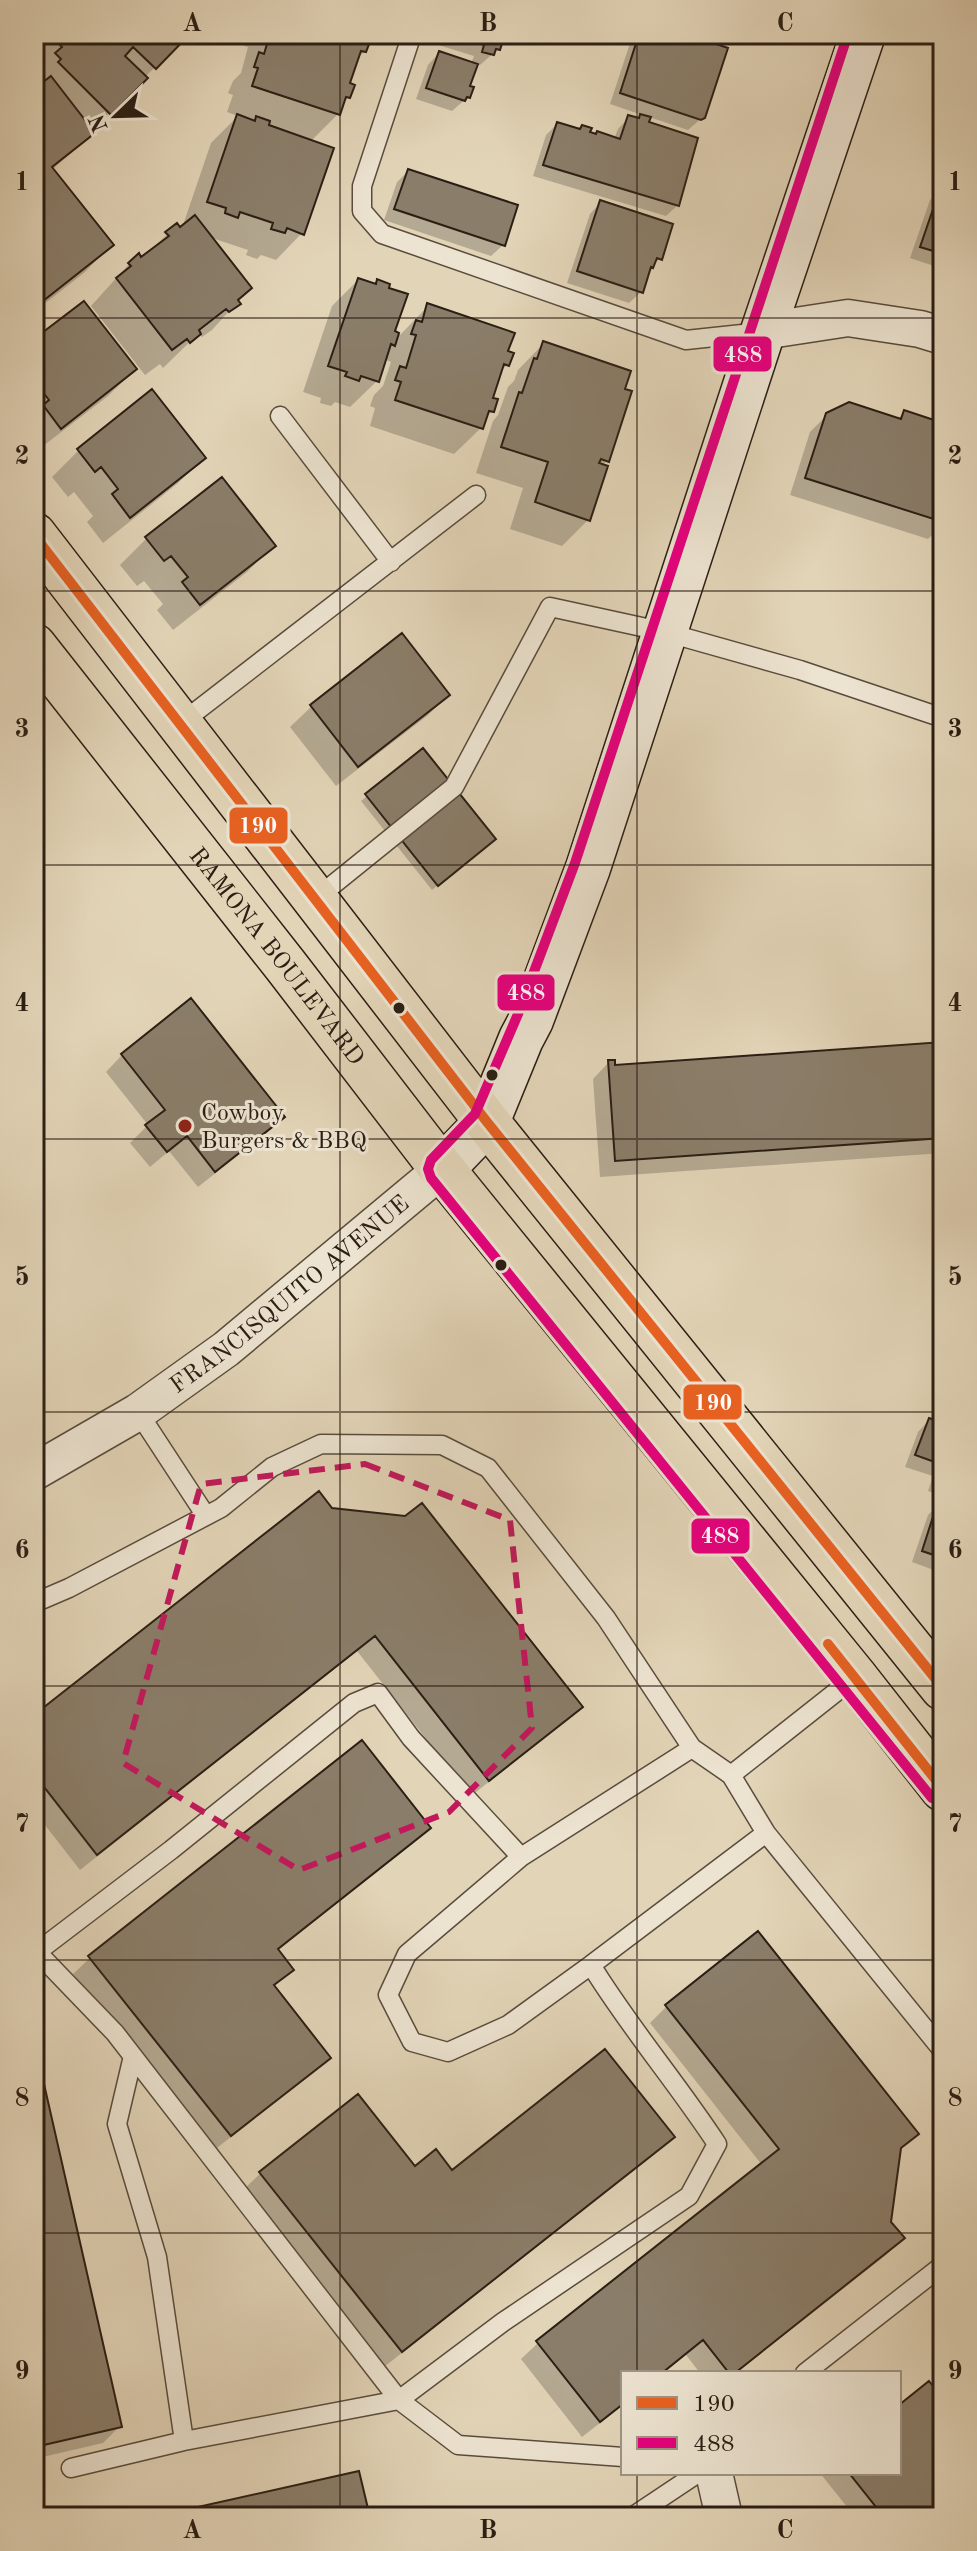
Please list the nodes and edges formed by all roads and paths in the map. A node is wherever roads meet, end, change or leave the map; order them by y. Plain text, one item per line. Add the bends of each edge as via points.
1 (412, 34) edge
2 (863, 34) edge
3 (763, 331) junction
4 (943, 336) edge
5 (280, 416) dead end
6 (476, 495) dead end
7 (34, 535) edge
8 (391, 562) junction
9 (665, 632) junction
10 (34, 646) edge
11 (943, 718) edge
12 (181, 723) junction
13 (314, 900) junction
14 (487, 1122) junction
15 (442, 1169) junction
16 (138, 1412) junction
17 (34, 1472) edge
18 (206, 1516) junction
19 (34, 1603) edge
20 (855, 1677) junction
21 (943, 1688) edge
22 (692, 1748) junction
23 (731, 1775) junction
24 (943, 1789) edge
25 (766, 1833) junction
26 (521, 1857) junction
27 (36, 1952) edge
28 (591, 1965) junction
29 (943, 2051) edge
30 (133, 2056) junction
31 (943, 2265) edge
32 (808, 2371) edge
33 (399, 2400) junction
34 (184, 2441) junction
35 (621, 2457) edge
36 (71, 2468) dead end
37 (695, 2475) edge
38 (714, 2475) edge
39 (632, 2517) edge
40 (724, 2517) edge

1 - 3 lane via 362,186 362,211 382,234 686,340
2 - 3 street, FRANCISQUITO AVENUE
3 - 4 street via 848,318
3 - 9 street, FRANCISQUITO AVENUE
5 - 8 lane
6 - 8 lane
7 - 12 main road
8 - 12 lane
9 - 11 lane
9 - 13 lane via 550,607 454,787
9 - 14 street, FRANCISQUITO AVENUE via 588,868
10 - 15 main road, RAMONA BOULEVARD
12 - 13 main road
13 - 14 main road
14 - 15 street, FRANCISQUITO AVENUE
14 - 21 main road
15 - 16 street, FRANCISQUITO AVENUE via 226,1349
15 - 20 main road, RAMONA BOULEVARD
16 - 17 street, FRANCISQUITO AVENUE
16 - 18 lane
18 - 19 lane
18 - 22 lane via 272,1467 321,1444 442,1445 488,1468 606,1618
20 - 23 lane
20 - 24 main road, RAMONA BOULEVARD
22 - 23 lane
22 - 26 lane
23 - 25 lane
25 - 28 lane
25 - 29 lane
26 - 27 lane via 411,1738 378,1693 354,1703
26 - 28 lane via 407,1954 388,1995 412,2042 448,2052 508,2025
27 - 30 lane
28 - 33 lane via 717,2144 689,2196
30 - 33 lane
30 - 34 lane via 117,2124 157,2257
31 - 32 lane
33 - 34 lane
33 - 35 lane via 458,2445
34 - 36 lane
37 - 39 lane
38 - 40 street

